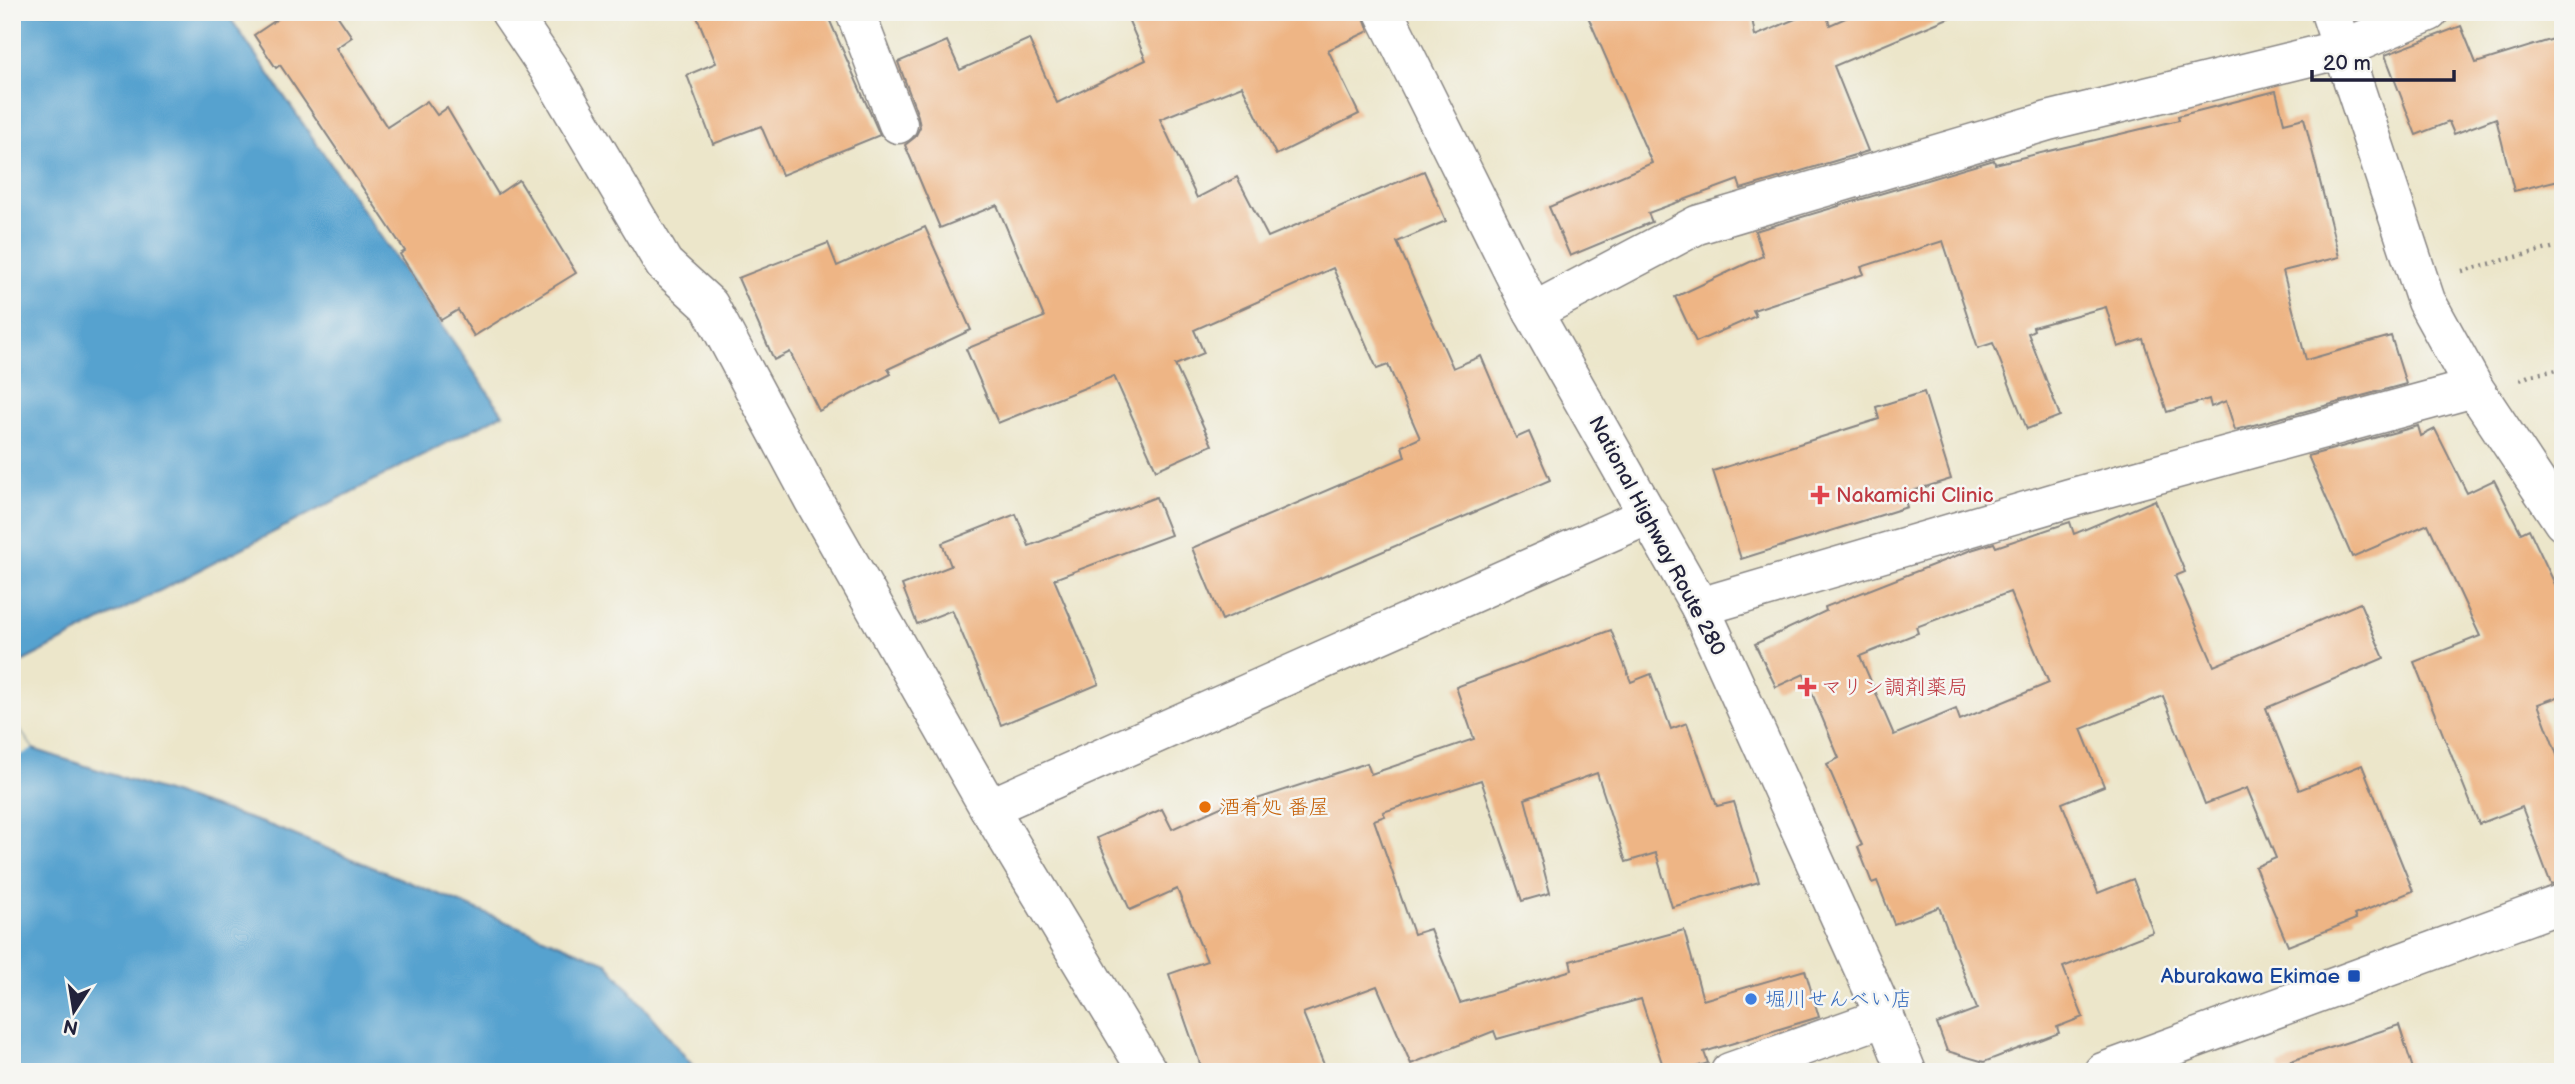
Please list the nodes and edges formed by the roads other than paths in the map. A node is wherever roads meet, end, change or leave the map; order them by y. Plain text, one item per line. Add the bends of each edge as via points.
1 (510, 12) edge
2 (855, 12) edge
3 (1384, 12) edge
4 (2330, 12) edge
5 (2429, 12) edge
6 (2342, 49) junction
7 (898, 124) dead end
8 (1533, 312) junction
9 (2474, 388) junction
10 (1649, 515) junction
11 (2563, 522) edge
12 (1700, 607) junction
13 (989, 808) junction
14 (2563, 903) edge
15 (1885, 1017) junction
16 (1148, 1072) edge
17 (1730, 1072) edge
18 (1907, 1072) edge
19 (2103, 1072) edge

1 - 13 main road via 656,251 709,305
2 - 7 main road
3 - 8 main road, National Highway Route 280
4 - 6 main road
5 - 6 main road
6 - 8 main road via 2048,121 1698,225
6 - 9 main road via 2426,301
8 - 10 main road, National Highway Route 280
9 - 11 main road
9 - 12 main road via 2070,498
10 - 12 main road, National Highway Route 280
10 - 13 main road
12 - 15 main road, National Highway Route 280
13 - 16 main road
14 - 19 main road
15 - 17 main road
15 - 18 main road, National Highway Route 280

